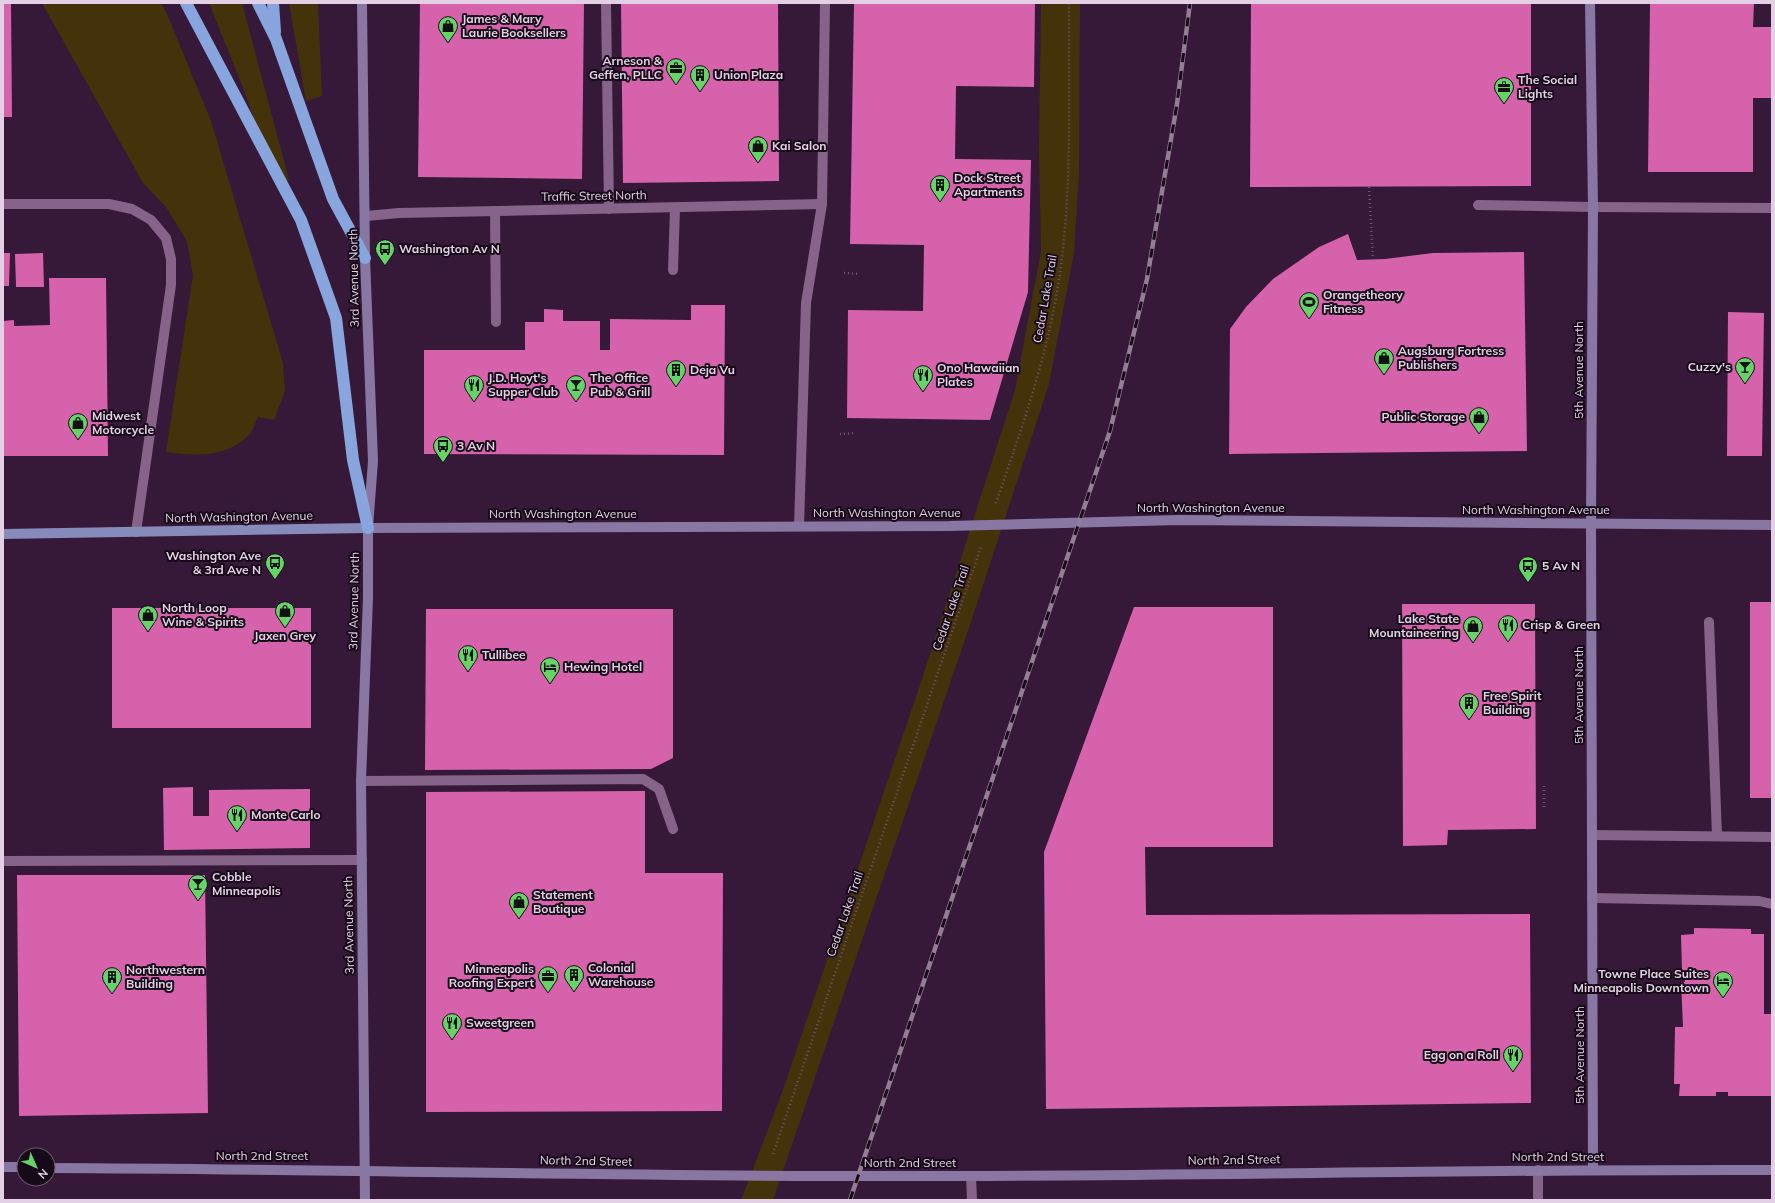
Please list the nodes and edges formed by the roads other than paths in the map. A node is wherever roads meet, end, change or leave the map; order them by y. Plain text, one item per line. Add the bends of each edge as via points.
1 (186, 3) edge
2 (258, 3) edge
3 (273, 3) edge
4 (362, 3) edge
5 (606, 3) edge
6 (825, 3) edge
7 (1590, 3) edge
8 (276, 39) junction
9 (3, 204) edge
10 (822, 204) junction
11 (1478, 205) dead end
12 (1593, 207) junction
13 (675, 208) junction
14 (1772, 208) edge
15 (609, 209) junction
16 (495, 212) junction
17 (366, 216) junction
18 (365, 258) junction
19 (673, 270) dead end
20 (496, 322) dead end
21 (1591, 524) junction
22 (1772, 525) edge
23 (799, 526) junction
24 (368, 528) junction
25 (136, 532) junction
26 (3, 534) edge
27 (1709, 622) dead end
28 (361, 781) junction
29 (673, 828) dead end
30 (1592, 835) junction
31 (1717, 836) junction
32 (1772, 837) edge
33 (362, 860) junction
34 (3, 861) edge
35 (1592, 898) junction
36 (1772, 904) edge
37 (3, 1167) edge
38 (16, 1168) edge
39 (56, 1168) edge
40 (364, 1170) junction
41 (1538, 1170) junction
42 (1594, 1170) junction
43 (1772, 1170) edge
44 (971, 1176) junction
45 (365, 1200) edge
46 (972, 1200) edge
47 (1538, 1200) edge

1 - 24 highway via 301,220 334,311 353,460
2 - 8 highway
3 - 8 highway
4 - 17 street, 3rd Avenue North
5 - 15 street
6 - 10 street
7 - 12 street, 5th Avenue North
8 - 18 highway via 333,199
9 - 25 street via 109,204 132,209 151,220 166,238 171,259 171,285
10 - 13 street, Traffic Street North
10 - 23 street via 806,303
11 - 12 street
12 - 14 street
12 - 21 street, 5th Avenue North
13 - 15 street, Traffic Street North
13 - 19 street
15 - 16 street, Traffic Street North
16 - 17 street, Traffic Street North
16 - 20 street
17 - 18 street, 3rd Avenue North
18 - 24 street, 3rd Avenue North via 373,461
21 - 22 street, North Washington Avenue
21 - 23 street, North Washington Avenue via 1179,520 949,526
21 - 30 street, 5th Avenue North
23 - 24 street, North Washington Avenue
24 - 25 main road, North Washington Avenue
24 - 28 street, 3rd Avenue North
25 - 26 main road, North Washington Avenue
27 - 31 street
28 - 29 street via 643,779 659,789
28 - 33 street, 3rd Avenue North
30 - 31 street
30 - 35 street, 5th Avenue North
31 - 32 street
33 - 34 street
33 - 40 street, 3rd Avenue North
35 - 36 street via 1759,900
35 - 42 street, 5th Avenue North
37 - 38 street
39 - 40 street, North 2nd Street
40 - 44 street, North 2nd Street via 676,1176
40 - 45 street, 3rd Avenue North
41 - 42 street, North 2nd Street
41 - 44 street, North 2nd Street
41 - 47 street
42 - 43 street, North 2nd Street
44 - 46 street

